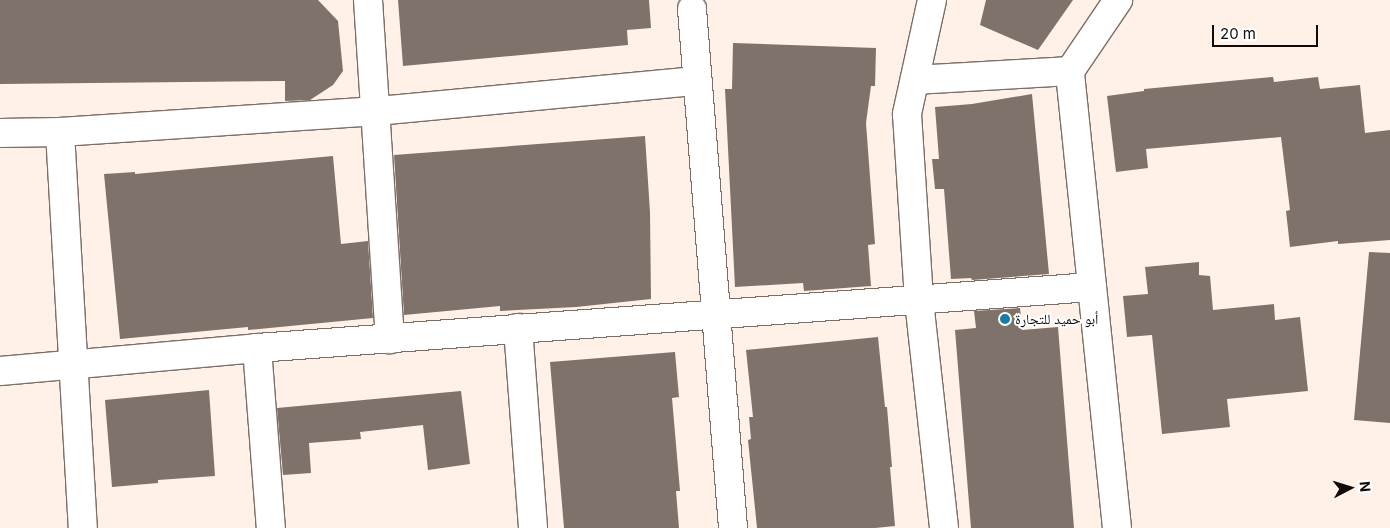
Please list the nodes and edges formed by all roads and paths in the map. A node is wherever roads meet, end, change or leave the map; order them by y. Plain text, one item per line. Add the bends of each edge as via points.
1 (368, 0) edge
2 (932, 0) edge
3 (1118, 0) edge
4 (692, 9) dead end
5 (1070, 71) junction
6 (914, 80) junction
7 (696, 81) junction
8 (376, 111) junction
9 (60, 132) junction
10 (0, 133) edge
11 (1092, 287) junction
12 (919, 301) junction
13 (716, 316) junction
14 (518, 328) junction
15 (390, 339) junction
16 (257, 348) junction
17 (73, 364) junction
18 (0, 371) edge
19 (83, 528) edge
20 (271, 528) edge
21 (533, 528) edge
22 (733, 528) edge
23 (944, 528) edge
24 (1117, 528) edge

1 - 8 street
2 - 6 street
3 - 5 street
4 - 7 street
5 - 6 street
5 - 11 street
6 - 12 street via 907,114
7 - 8 street
7 - 13 street
8 - 9 street
8 - 15 street
9 - 10 street
9 - 17 street
11 - 12 street
11 - 24 street
12 - 13 street
12 - 23 street
13 - 14 street
13 - 22 street
14 - 15 street
14 - 21 street
15 - 16 street
16 - 17 street
16 - 20 street
17 - 18 street
17 - 19 street

